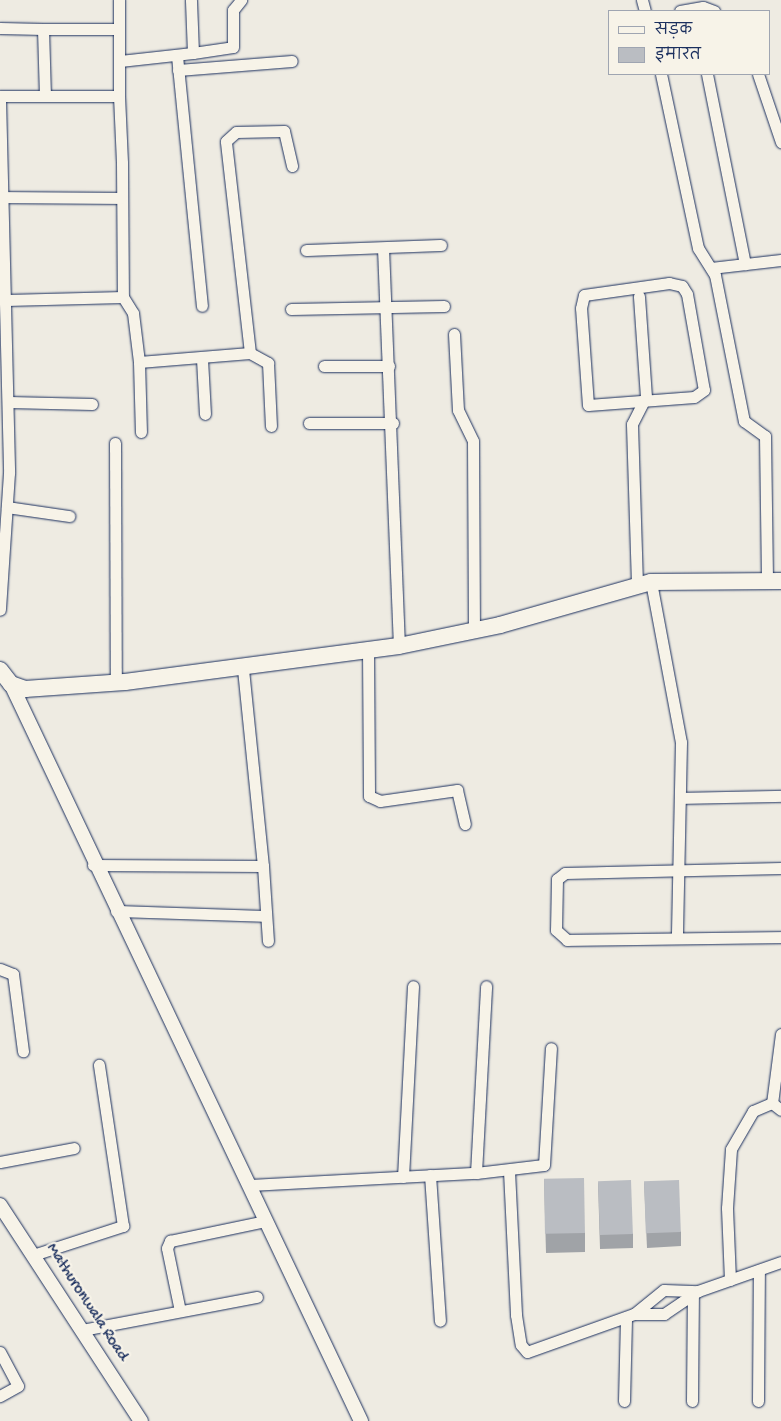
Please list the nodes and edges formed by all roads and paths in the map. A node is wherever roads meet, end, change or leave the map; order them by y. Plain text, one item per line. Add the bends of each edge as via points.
1 (118, 0) edge
2 (191, 0) edge
3 (242, 0) edge
4 (711, 6) edge
5 (687, 10) edge
6 (0, 28) edge
7 (120, 28) junction
8 (43, 29) junction
9 (193, 53) junction
10 (177, 56) junction
11 (120, 61) junction
12 (292, 61) dead end
13 (178, 70) junction
14 (661, 75) edge
15 (707, 75) edge
16 (758, 75) edge
17 (45, 95) junction
18 (119, 96) junction
19 (0, 98) edge
20 (781, 142) edge
21 (292, 166) dead end
22 (0, 197) edge
23 (121, 198) junction
24 (441, 245) dead end
25 (383, 248) junction
26 (306, 250) dead end
27 (781, 260) edge
28 (745, 264) junction
29 (712, 268) junction
30 (639, 296) dead end
31 (123, 297) junction
32 (6, 300) junction
33 (202, 306) dead end
34 (444, 306) dead end
35 (388, 307) junction
36 (291, 309) dead end
37 (454, 334) dead end
38 (250, 353) junction
39 (202, 359) junction
40 (139, 362) junction
41 (324, 366) dead end
42 (389, 366) junction
43 (9, 402) junction
44 (644, 403) junction
45 (92, 404) dead end
46 (205, 414) dead end
47 (309, 423) dead end
48 (393, 423) junction
49 (271, 426) dead end
50 (141, 432) dead end
51 (115, 443) dead end
52 (7, 507) junction
53 (69, 516) dead end
54 (774, 580) edge
55 (644, 583) junction
56 (0, 610) edge
57 (474, 631) junction
58 (399, 646) junction
59 (368, 649) junction
60 (243, 669) junction
61 (3, 676) edge
62 (116, 683) junction
63 (781, 796) edge
64 (682, 798) junction
65 (465, 824) dead end
66 (93, 865) junction
67 (263, 866) junction
68 (781, 868) edge
69 (678, 870) junction
70 (116, 911) junction
71 (265, 916) junction
72 (781, 937) edge
73 (676, 938) junction
74 (268, 941) dead end
75 (0, 969) edge
76 (413, 986) dead end
77 (486, 986) dead end
78 (781, 1034) edge
79 (551, 1048) dead end
80 (23, 1051) dead end
81 (99, 1065) dead end
82 (777, 1106) edge
83 (74, 1148) dead end
84 (0, 1162) edge
85 (509, 1171) junction
86 (476, 1173) junction
87 (430, 1175) junction
88 (403, 1177) junction
89 (251, 1186) junction
90 (1, 1208) edge
91 (266, 1221) junction
92 (33, 1255) junction
93 (781, 1262) edge
94 (759, 1270) junction
95 (730, 1280) junction
96 (696, 1293) junction
97 (257, 1297) dead end
98 (180, 1311) junction
99 (630, 1316) junction
100 (440, 1321) dead end
101 (82, 1330) junction
102 (0, 1352) edge
103 (0, 1396) edge
104 (624, 1401) dead end
105 (692, 1401) dead end
106 (758, 1402) dead end
107 (142, 1421) edge
108 (361, 1421) edge

1 - 7 street
2 - 9 street
3 - 9 street via 233,10 233,47
4 - 5 street
6 - 8 street
7 - 8 street
7 - 11 street
8 - 17 street
9 - 10 street
10 - 11 street
10 - 13 street
11 - 18 street
12 - 13 street
13 - 33 street
14 - 29 street via 698,248
15 - 28 street
16 - 20 street
17 - 18 street
17 - 19 street
18 - 23 street
19 - 22 street
21 - 38 street via 284,131 236,132 226,141
22 - 23 street
22 - 32 street
23 - 31 street
24 - 25 street
25 - 26 street
25 - 35 street
27 - 28 street
28 - 29 street
29 - 54 street via 744,421 765,436
30 - 44 street
31 - 32 street
31 - 40 street via 133,313
32 - 43 street
34 - 35 street
35 - 36 street
35 - 42 street
37 - 57 street via 458,410 473,441
38 - 39 street
38 - 49 street via 268,363
39 - 40 street
39 - 46 street
40 - 50 street
41 - 42 street
42 - 48 street
43 - 45 street
43 - 52 street
44 - 44 street via 694,397 704,390 685,290 669,283 590,292 581,303 586,403
44 - 55 street via 634,412 632,424
47 - 48 street
48 - 58 street
51 - 62 street
52 - 53 street
52 - 56 street
54 - 55 main road
55 - 57 main road
55 - 64 street via 678,716
57 - 58 main road
58 - 59 main road
59 - 60 main road
59 - 65 street via 369,796 380,801 457,790
60 - 62 main road
60 - 67 street
61 - 62 main road via 25,689
61 - 66 street
63 - 64 street
64 - 69 street
66 - 67 street
66 - 70 street
67 - 71 street
68 - 69 street
69 - 73 street
69 - 73 street via 565,873 557,879 556,930 561,939
70 - 71 street
70 - 89 street
71 - 74 street
72 - 73 street
75 - 80 street via 13,974
76 - 88 street
77 - 86 street
78 - 82 street
79 - 85 street via 546,1159 540,1168
81 - 92 street via 123,1226
82 - 95 street via 753,1111 731,1149 727,1208
83 - 84 street
85 - 86 street
85 - 99 street via 516,1315 522,1349 531,1352
86 - 87 street
87 - 88 street
87 - 100 street
88 - 89 street
89 - 91 street
90 - 92 street, Mathuronwala Road
91 - 98 street via 170,1241 167,1248
91 - 108 street
92 - 101 street, Mathuronwala Road
93 - 94 street
94 - 95 street
94 - 106 street
95 - 96 street
96 - 99 street via 664,1314
96 - 99 street via 664,1290
96 - 105 street
97 - 98 street
98 - 101 street
99 - 104 street
101 - 107 street, Mathuronwala Road
102 - 103 street via 18,1386

